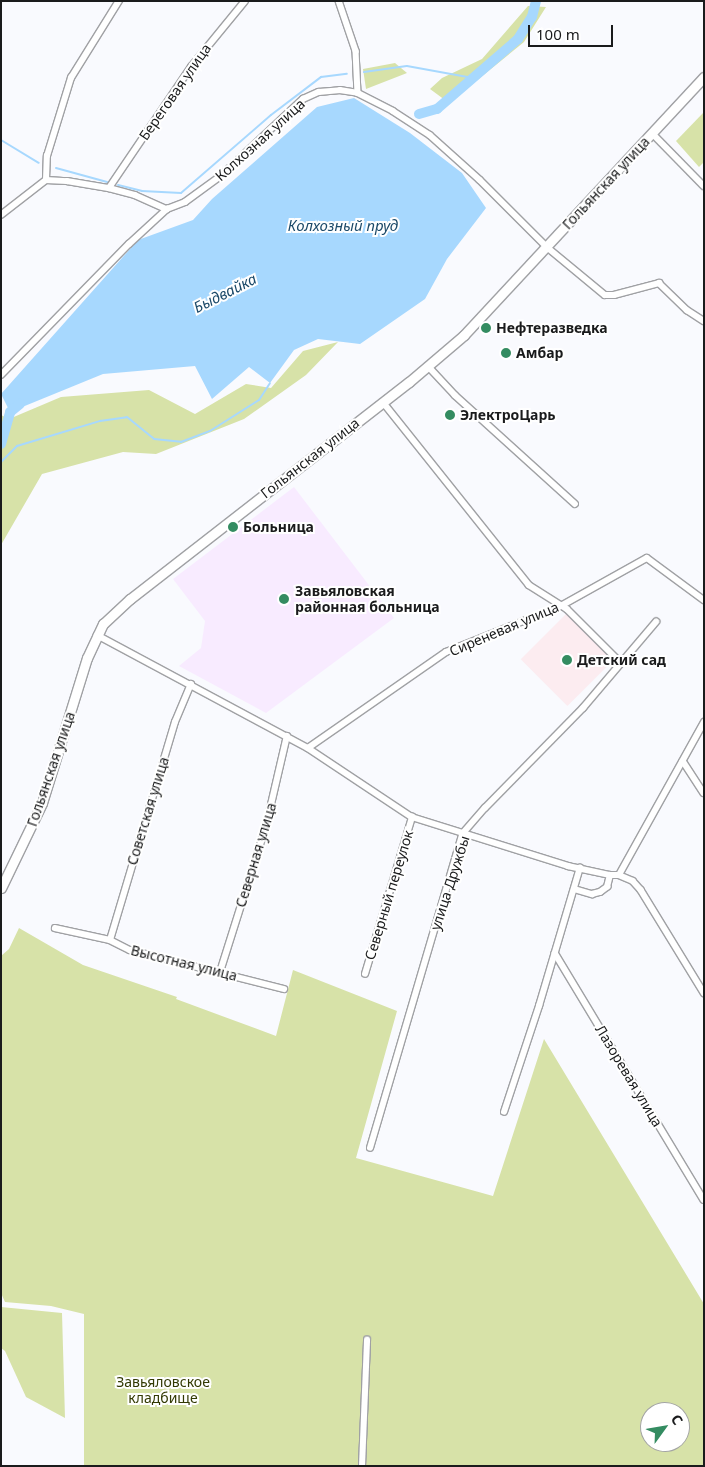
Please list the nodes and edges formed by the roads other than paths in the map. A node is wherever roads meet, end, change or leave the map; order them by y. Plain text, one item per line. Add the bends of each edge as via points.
1 (119, 1) edge
2 (245, 1) edge
3 (339, 1) edge
4 (704, 77) edge
5 (358, 93) junction
6 (652, 133) junction
7 (46, 180) junction
8 (704, 186) edge
9 (110, 188) junction
10 (167, 209) junction
11 (1, 215) edge
12 (547, 247) junction
13 (704, 321) edge
14 (428, 366) junction
15 (1, 375) edge
16 (383, 402) junction
17 (575, 504) dead end
18 (704, 600) edge
19 (561, 606) junction
20 (656, 622) dead end
21 (97, 635) junction
22 (621, 662) junction
23 (191, 684) junction
24 (704, 722) edge
25 (288, 736) junction
26 (308, 748) junction
27 (684, 760) junction
28 (704, 794) edge
29 (412, 817) junction
30 (463, 833) junction
31 (580, 868) junction
32 (610, 875) junction
33 (619, 875) junction
34 (1, 888) edge
35 (574, 889) junction
36 (55, 928) dead end
37 (110, 940) junction
38 (555, 953) junction
39 (220, 972) junction
40 (365, 974) dead end
41 (284, 990) dead end
42 (704, 993) edge
43 (504, 1112) dead end
44 (370, 1148) dead end
45 (704, 1200) edge
46 (367, 1340) dead end
47 (362, 1466) edge

1 - 7 street via 71,78 47,156
2 - 9 street, Береговая улица via 190,67
3 - 5 street via 356,51
4 - 6 main road, Гольянская улица
5 - 10 street, Колхозная улица via 340,90 319,92 303,100 222,175 185,202
5 - 12 street, Колхозная улица via 430,135
6 - 8 street
6 - 12 main road, Гольянская улица
7 - 9 street
7 - 11 street
9 - 10 street
10 - 15 street, Колхозная улица
12 - 13 street, Колхозная улица via 605,295 614,296 659,283 687,310
12 - 14 main road, Гольянская улица via 480,319
14 - 16 main road, Гольянская улица
14 - 17 street
16 - 19 street via 529,585
16 - 21 main road, Гольянская улица via 130,598 109,617
18 - 19 street, Сиреневая улица via 647,558
19 - 22 street
19 - 26 street, Сиреневая улица via 446,652
20 - 22 street, улица Дружбы
21 - 23 street
21 - 34 main road, Гольянская улица via 42,803
22 - 30 street, улица Дружбы via 583,708
23 - 25 street
23 - 37 street, Советская улица via 175,722
24 - 27 street
25 - 26 street
25 - 39 street, Северная улица via 266,826
26 - 29 street
27 - 28 street
27 - 33 street
29 - 30 street
29 - 40 street, Северный переулок
30 - 31 street
30 - 44 street, улица Дружбы
31 - 32 street
31 - 35 street
32 - 33 street
32 - 35 street via 607,887 600,892 592,894
33 - 42 street via 633,881 642,890
35 - 38 street
36 - 37 street, Высотная улица
37 - 39 street, Высотная улица via 130,950
38 - 43 street
38 - 45 street, Лазоревая улица
39 - 41 street, Высотная улица
46 - 47 street

